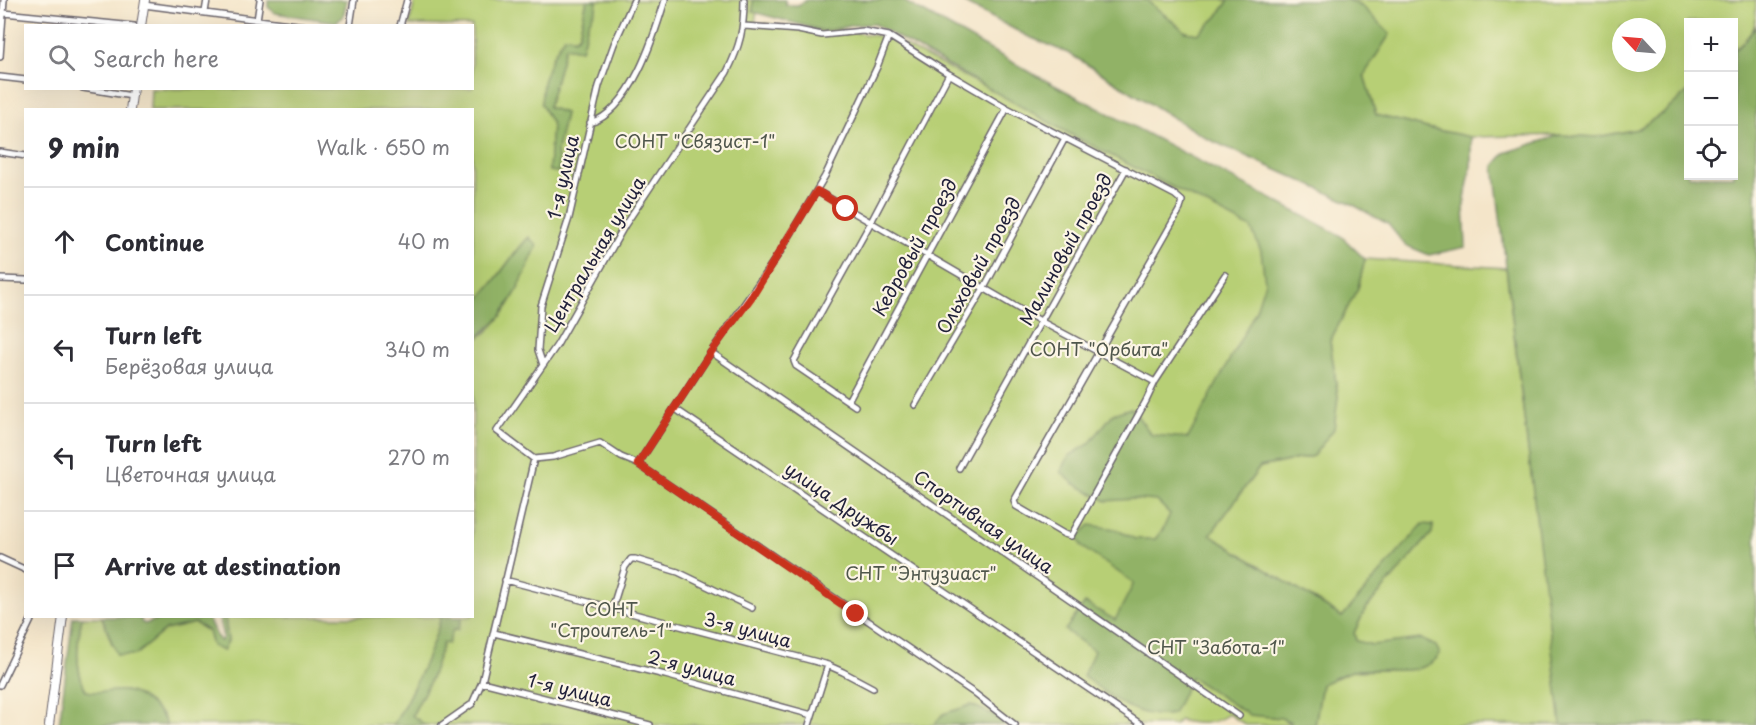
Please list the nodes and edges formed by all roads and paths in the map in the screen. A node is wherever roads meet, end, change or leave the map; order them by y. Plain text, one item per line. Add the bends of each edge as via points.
1 (4, 0) edge
2 (207, 0) edge
3 (260, 0) edge
4 (354, 0) edge
5 (407, 0) edge
6 (634, 0) edge
7 (665, 0) edge
8 (744, 0) edge
9 (144, 2) edge
10 (205, 12) junction
11 (3, 14) junction
12 (257, 20) junction
13 (112, 24) edge
14 (141, 24) edge
15 (289, 24) edge
16 (350, 24) edge
17 (401, 24) edge
18 (744, 26) junction
19 (889, 36) junction
20 (0, 57) edge
21 (949, 74) junction
22 (0, 77) edge
23 (24, 80) edge
24 (108, 90) edge
25 (132, 92) edge
26 (130, 108) edge
27 (1008, 108) junction
28 (590, 123) junction
29 (1065, 138) junction
30 (0, 152) edge
31 (24, 156) edge
32 (1126, 169) junction
33 (817, 191) junction
34 (870, 224) junction
35 (927, 255) junction
36 (1226, 275) dead end
37 (0, 279) edge
38 (24, 280) edge
39 (984, 288) junction
40 (1042, 322) junction
41 (711, 352) junction
42 (1099, 353) junction
43 (543, 364) junction
44 (1155, 382) junction
45 (848, 401) junction
46 (915, 405) dead end
47 (855, 406) dead end
48 (674, 408) junction
49 (534, 459) junction
50 (638, 464) junction
51 (959, 468) dead end
52 (0, 558) edge
53 (23, 568) edge
54 (505, 580) junction
55 (752, 608) dead end
56 (612, 609) junction
57 (32, 618) edge
58 (63, 618) edge
59 (494, 633) junction
60 (828, 666) junction
61 (482, 682) junction
62 (0, 685) edge
63 (873, 688) dead end
64 (812, 715) junction
65 (1239, 716) dead end
66 (49, 725) edge
67 (442, 725) edge
68 (650, 725) edge
69 (809, 725) edge
70 (1015, 725) edge
71 (1142, 725) edge

1 - 11 street
2 - 10 street
3 - 12 street
4 - 16 street
5 - 17 street
6 - 28 street, 1-я улица via 605,68
7 - 28 street via 630,86 616,106
8 - 18 street, Центральная улица
9 - 10 street
9 - 14 main road
10 - 12 street
11 - 13 street
11 - 20 street
12 - 15 street
18 - 19 street via 829,35 863,31
18 - 43 street, Центральная улица via 727,72 625,225
19 - 21 street
19 - 33 street
21 - 27 street
21 - 34 street
22 - 23 street
24 - 25 street
25 - 26 main road
27 - 29 street
27 - 35 street, Кедровый проезд
28 - 43 street, 1-я улица via 569,218 540,312 538,350
29 - 32 street
29 - 39 street, Ольховый проезд
30 - 31 street
32 - 40 street, Малиновый проезд
32 - 42 street via 1182,201
33 - 34 street
33 - 41 street via 753,295
34 - 35 street
34 - 45 street via 794,361
35 - 39 street
35 - 45 street, Кедровый проезд
36 - 44 street
37 - 38 street
39 - 40 street
39 - 46 street, Ольховый проезд
40 - 42 street
40 - 51 street, Малиновый проезд
41 - 48 street
41 - 65 street, Спортивная улица
42 - 44 street
42 - 44 street via 1014,501 1016,506 1071,536
43 - 49 street, Центральная улица via 498,431
45 - 47 street
48 - 50 street
48 - 71 street, улица Дружбы
49 - 50 street via 600,443
49 - 54 street
50 - 70 street
52 - 53 street
54 - 56 street, 3-я улица
54 - 59 street
55 - 56 street, 3-я улица via 678,573 631,559
56 - 60 street, 3-я улица
57 - 62 street
58 - 66 main road
59 - 61 street
59 - 64 street, 2-я улица
60 - 63 street, 3-я улица
60 - 64 street
61 - 67 street via 472,704
61 - 68 street, 1-я улица
64 - 69 street

